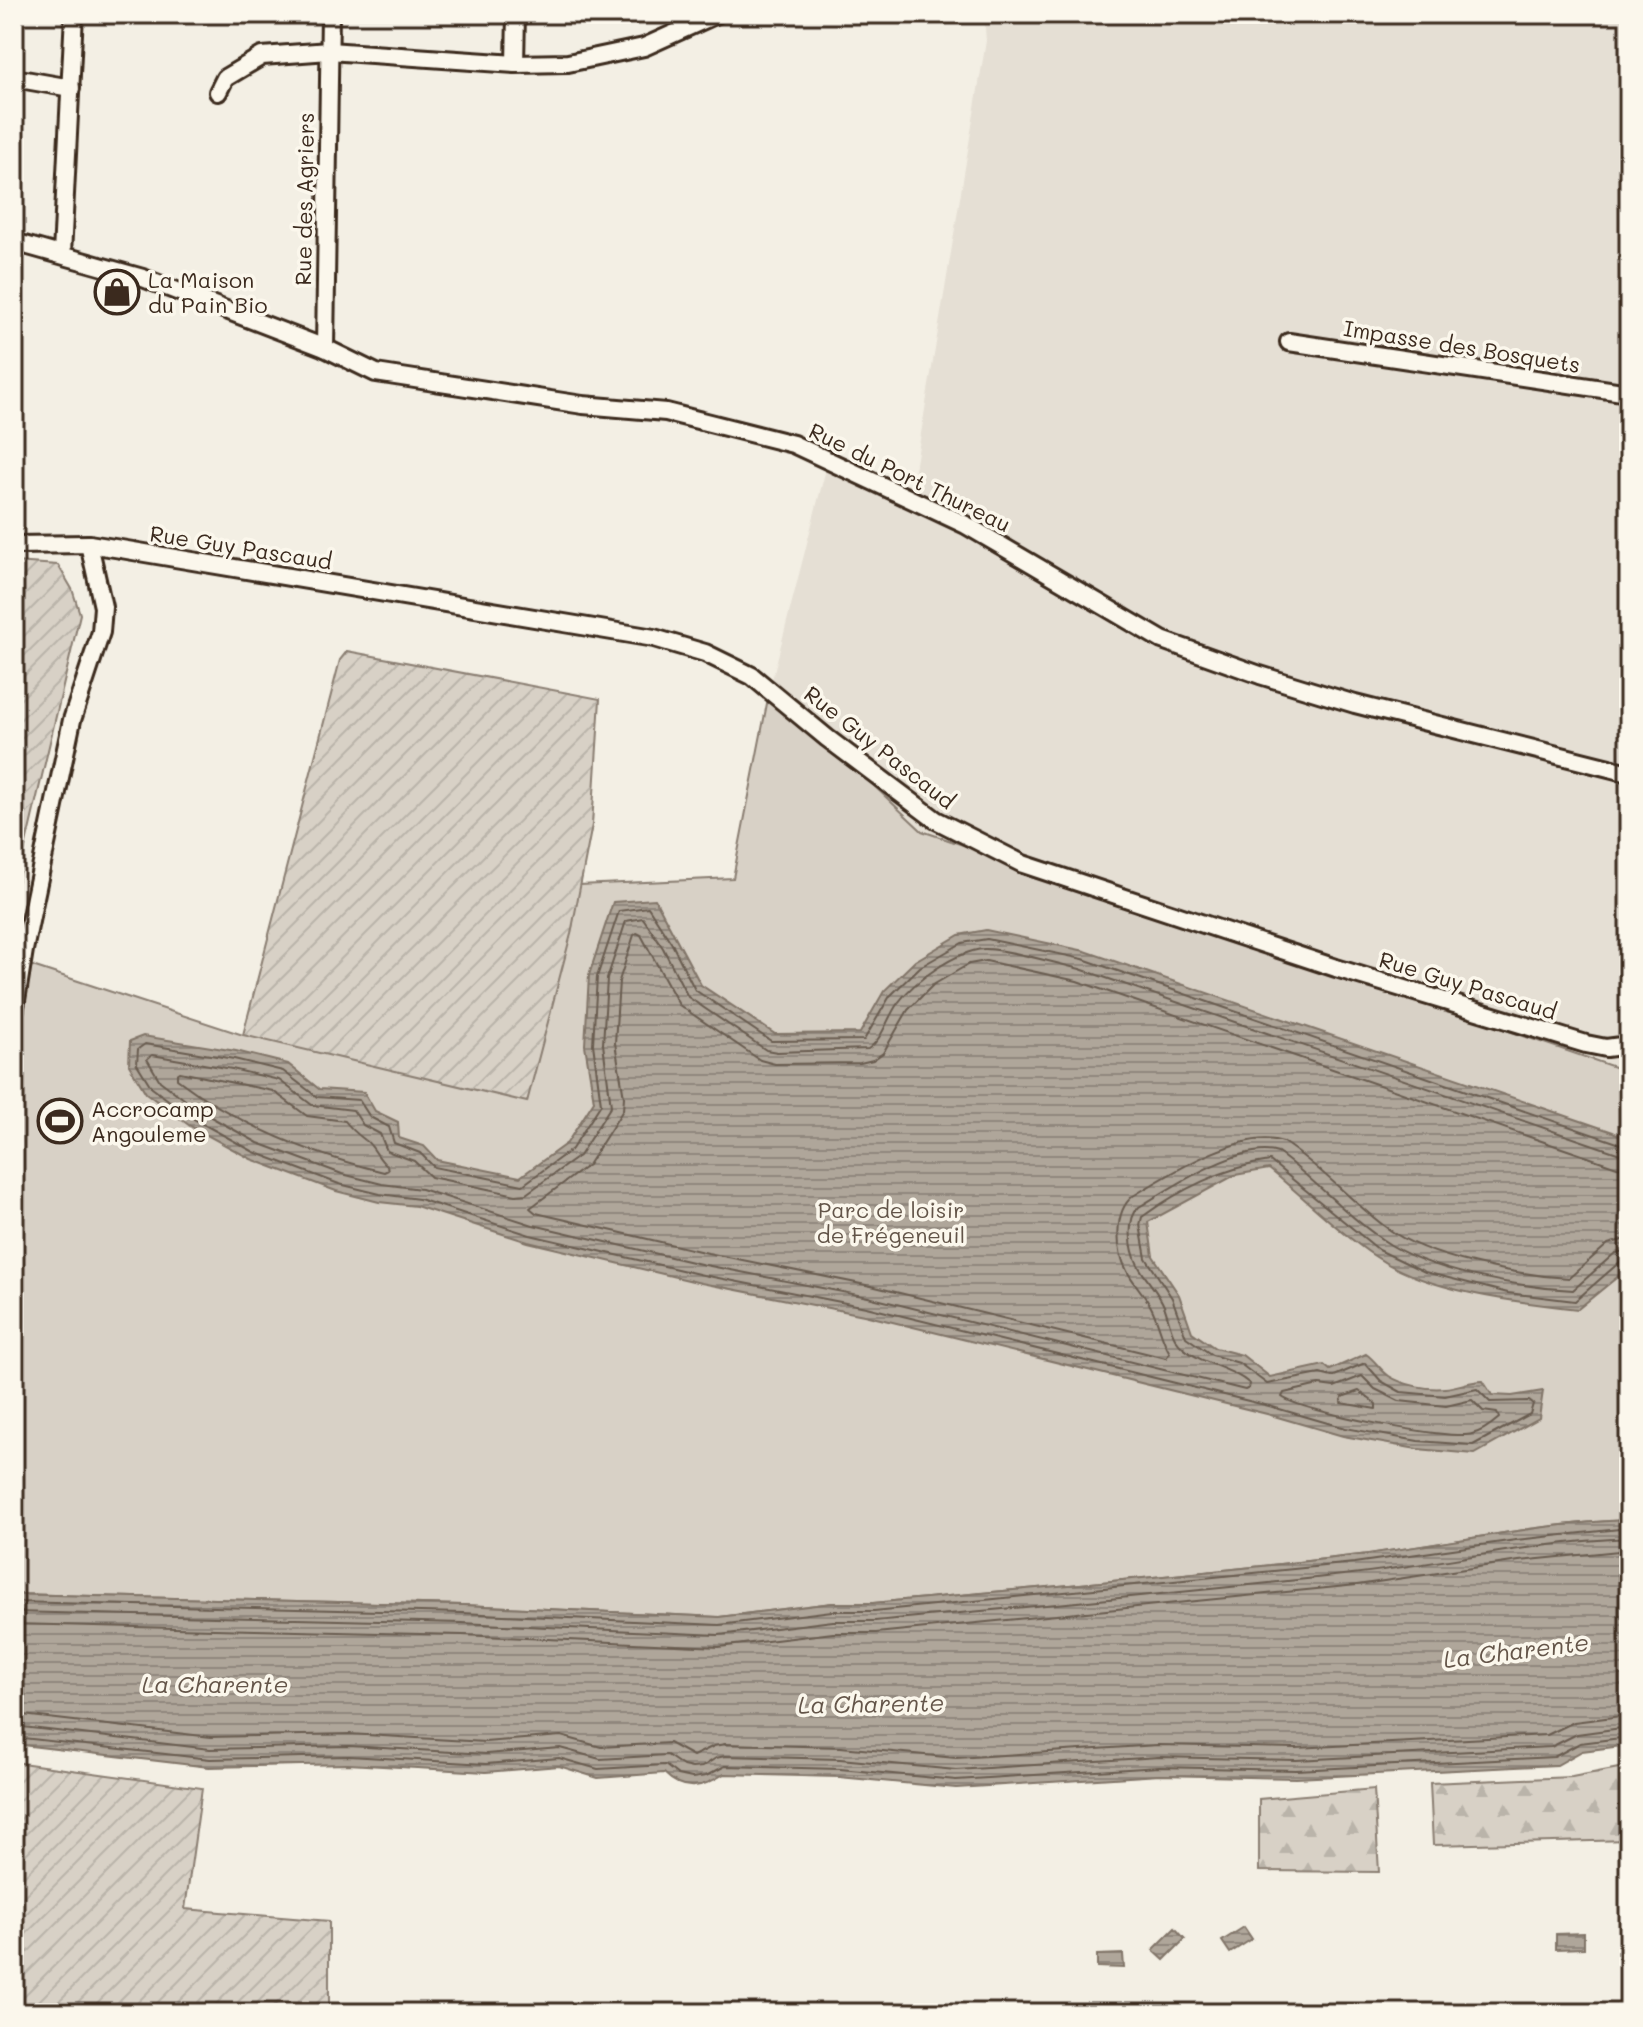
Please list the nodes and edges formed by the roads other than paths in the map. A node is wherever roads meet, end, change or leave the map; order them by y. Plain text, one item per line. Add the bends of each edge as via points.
1 (74, 14) edge
2 (330, 14) edge
3 (516, 14) edge
4 (717, 14) edge
5 (329, 51) junction
6 (515, 64) junction
7 (14, 78) edge
8 (71, 88) junction
9 (218, 92) dead end
10 (14, 242) edge
11 (62, 254) junction
12 (1289, 342) dead end
13 (325, 348) junction
14 (1629, 393) edge
15 (89, 544) junction
16 (14, 545) edge
17 (1629, 773) edge
18 (14, 1013) edge
19 (1629, 1045) edge

1 - 8 street
2 - 5 street, Rue des Agriers
3 - 6 street
4 - 6 street via 644,47 568,63
5 - 6 street
5 - 9 street via 262,56 225,78
5 - 13 street, Rue des Agriers
7 - 8 street
8 - 11 street
10 - 11 street, Rue du Port Thureau
11 - 13 street, Rue du Port Thureau via 143,278
12 - 14 street, Impasse des Bosquets
13 - 17 street, Rue du Port Thureau via 376,373 583,405 666,412 793,444 966,525 1162,640 1355,704
15 - 16 street, Rue Guy Pascaud
15 - 18 street via 103,607 101,632 72,720
15 - 19 street, Rue Guy Pascaud via 642,636 705,653 770,688 936,820 1023,864 1586,1044

